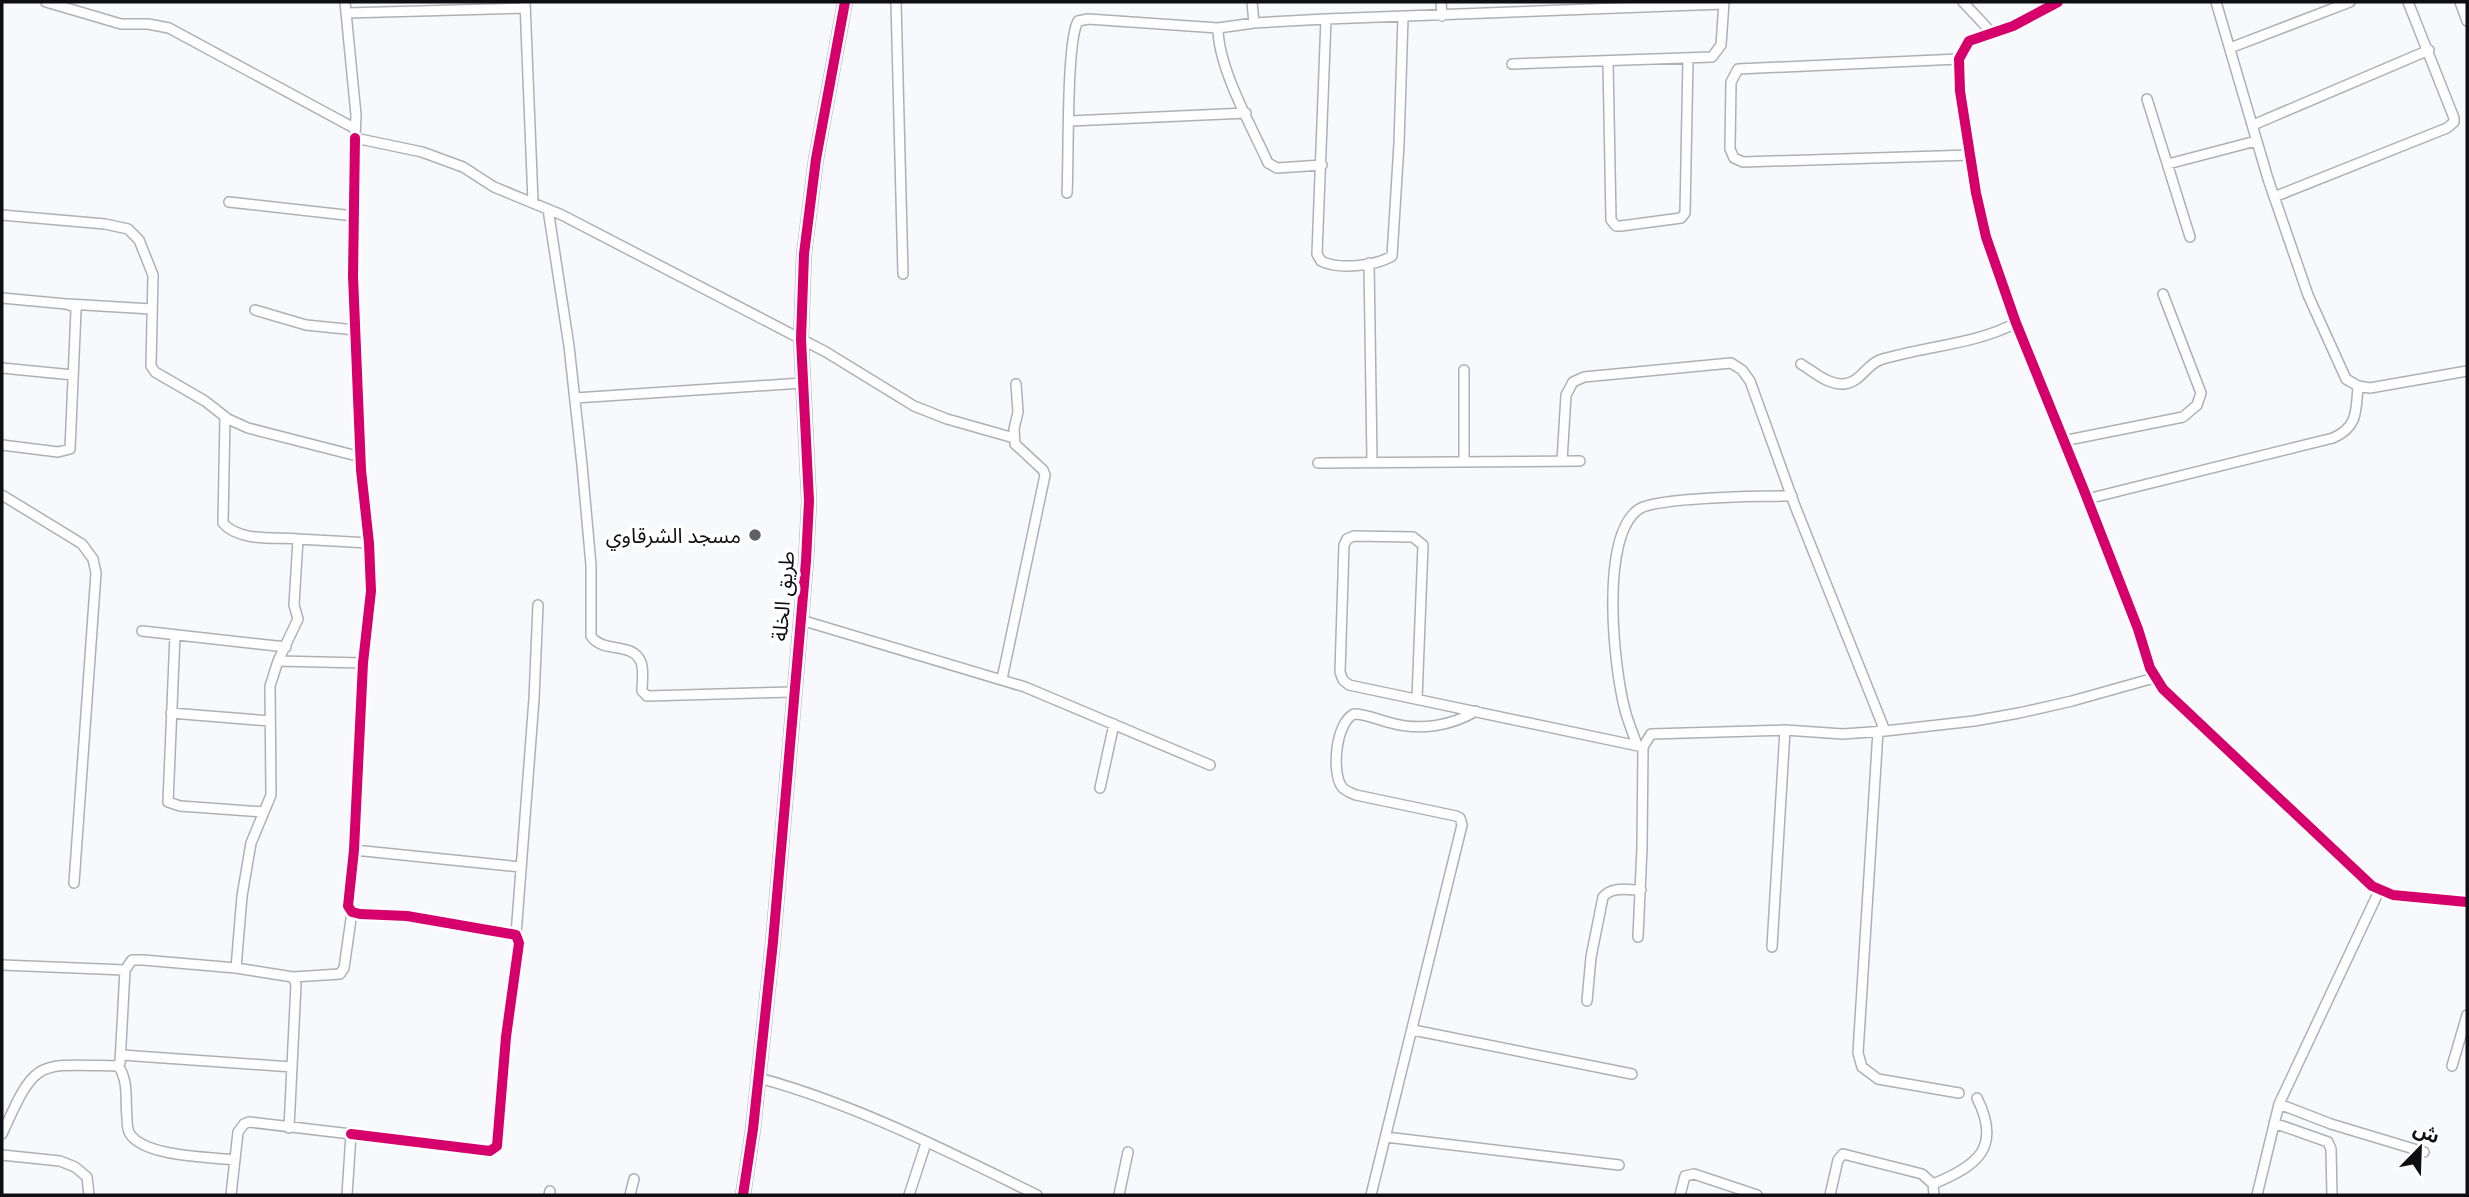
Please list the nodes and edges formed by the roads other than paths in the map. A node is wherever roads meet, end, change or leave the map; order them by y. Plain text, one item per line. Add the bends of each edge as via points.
1 (46, 2) edge
2 (345, 2) edge
3 (845, 2) edge
4 (896, 2) edge
5 (1252, 2) edge
6 (1441, 2) edge
7 (1963, 2) edge
8 (2216, 2) edge
9 (2350, 2) edge
10 (2408, 2) edge
11 (2459, 2) edge
12 (1723, 3) edge
13 (2053, 3) edge
14 (525, 5) edge
15 (347, 13) junction
16 (1442, 16) junction
17 (1404, 17) junction
18 (1326, 19) junction
19 (2467, 20) edge
20 (1254, 23) junction
21 (1218, 28) junction
22 (1992, 33) junction
23 (2230, 48) junction
24 (2429, 50) junction
25 (1688, 59) junction
26 (1959, 59) junction
27 (1608, 61) junction
28 (1512, 64) dead end
29 (2147, 99) dead end
30 (1245, 114) junction
31 (1070, 121) junction
32 (2253, 125) junction
33 (354, 133) junction
34 (2256, 141) junction
35 (1970, 155) junction
36 (1322, 164) junction
37 (2168, 164) junction
38 (1067, 193) dead end
39 (2274, 197) junction
40 (229, 202) dead end
41 (533, 202) junction
42 (548, 209) junction
43 (2, 215) edge
44 (354, 216) junction
45 (2190, 237) dead end
46 (1369, 263) junction
47 (903, 274) dead end
48 (2164, 294) dead end
49 (2, 298) edge
50 (66, 304) junction
51 (151, 309) junction
52 (256, 310) dead end
53 (2016, 323) junction
54 (355, 330) junction
55 (801, 339) junction
56 (1801, 364) dead end
57 (2, 368) edge
58 (1464, 370) dead end
59 (2467, 371) edge
60 (73, 375) junction
61 (802, 383) junction
62 (1016, 384) dead end
63 (2358, 386) junction
64 (575, 398) junction
65 (225, 417) junction
66 (1014, 438) junction
67 (2063, 441) junction
68 (2, 444) edge
69 (361, 457) junction
70 (1372, 461) junction
71 (1464, 461) junction
72 (1562, 461) junction
73 (1580, 461) dead end
74 (1318, 463) dead end
75 (2, 495) edge
76 (1792, 496) junction
77 (2087, 499) junction
78 (298, 539) junction
79 (369, 543) junction
80 (538, 605) dead end
81 (802, 620) junction
82 (142, 632) dead end
83 (174, 635) junction
84 (286, 647) junction
85 (278, 662) junction
86 (363, 663) junction
87 (2154, 678) junction
88 (1002, 679) junction
89 (794, 692) junction
90 (1417, 699) junction
91 (1476, 711) junction
92 (171, 713) junction
93 (270, 721) junction
94 (1114, 724) junction
95 (1786, 730) junction
96 (1881, 731) junction
97 (1640, 746) junction
98 (1210, 765) dead end
99 (1100, 788) dead end
100 (264, 812) junction
101 (354, 850) junction
102 (521, 867) junction
103 (74, 883) dead end
104 (1641, 890) junction
105 (2379, 891) junction
106 (2467, 902) edge
107 (352, 912) junction
108 (516, 935) junction
109 (1638, 937) dead end
110 (1772, 947) dead end
111 (2, 965) edge
112 (236, 968) junction
113 (125, 970) junction
114 (293, 977) junction
115 (1587, 1001) dead end
116 (2467, 1016) edge
117 (1413, 1030) junction
118 (122, 1055) junction
119 (118, 1065) junction
120 (2452, 1066) dead end
121 (292, 1068) junction
122 (1632, 1074) dead end
123 (758, 1078) junction
124 (1959, 1093) dead end
125 (1977, 1098) dead end
126 (2279, 1104) junction
127 (2274, 1123) junction
128 (289, 1128) junction
129 (2, 1134) edge
130 (351, 1135) junction
131 (1386, 1137) junction
132 (926, 1143) junction
133 (1128, 1152) dead end
134 (2424, 1152) dead end
135 (2, 1155) edge
136 (235, 1160) junction
137 (1619, 1166) dead end
138 (634, 1179) dead end
139 (1933, 1184) junction
140 (89, 1195) edge
141 (231, 1195) edge
142 (347, 1195) edge
143 (630, 1195) edge
144 (743, 1195) edge
145 (909, 1195) edge
146 (1037, 1195) edge
147 (1119, 1195) edge
148 (1371, 1195) edge
149 (1680, 1195) edge
150 (1757, 1195) edge
151 (1830, 1195) edge
152 (1934, 1195) edge
153 (2257, 1195) edge
154 (2332, 1195) edge

1 - 33 street via 121,24 169,28
2 - 15 street
3 - 55 street, طريق الخلة via 816,159
4 - 47 street
5 - 20 street
6 - 16 street
7 - 22 street
8 - 23 street
9 - 23 street
10 - 24 street
11 - 19 street
12 - 16 street
12 - 25 street via 1718,51 1712,57
13 - 22 street
14 - 15 street
14 - 41 street
15 - 33 street
16 - 17 street
17 - 18 street
17 - 46 street via 1392,254
18 - 20 street
18 - 36 street
20 - 21 street
21 - 30 street via 1220,48
21 - 31 street via 1078,21 1074,27
22 - 26 street via 1969,41
23 - 32 street
24 - 32 street
24 - 39 street via 2454,118 2451,126
25 - 27 street
25 - 27 street via 1684,215 1621,226 1611,220
26 - 35 street
26 - 35 street via 1738,69 1731,82 1731,149 1734,158 1743,162
27 - 28 street
29 - 37 street
30 - 31 street
30 - 36 street via 1268,163 1278,168
31 - 38 street
32 - 34 street
33 - 41 street via 442,158
33 - 44 street
34 - 37 street
34 - 39 street
35 - 53 street via 1986,237
36 - 46 street via 1318,258 1332,265
37 - 45 street
39 - 63 street via 2317,318 2340,369
40 - 44 street
41 - 42 street
42 - 55 street
42 - 64 street
43 - 51 street via 128,229 139,240 153,275
44 - 54 street
46 - 70 street
48 - 67 street via 2201,393 2197,405 2183,417
49 - 50 street
50 - 51 street
50 - 60 street via 76,310
51 - 65 street via 151,366 155,372
52 - 54 street via 306,325
53 - 56 street via 1983,336 1879,360 1847,384 1830,382
53 - 67 street
54 - 69 street
55 - 61 street, طريق الخلة
55 - 66 street via 914,405
57 - 60 street
58 - 71 street
59 - 63 street via 2370,388
60 - 68 street via 70,449 58,452
61 - 64 street
61 - 81 street, طريق الخلة via 809,501
62 - 66 street
63 - 77 street via 2353,422 2333,439
64 - 89 street via 591,565 593,639 638,656 642,691 647,696
65 - 69 street via 248,428
65 - 78 street via 223,523 238,534
66 - 88 street via 1018,450 1045,475
67 - 77 street
69 - 79 street
70 - 71 street
70 - 74 street
71 - 72 street
72 - 73 street
72 - 76 street via 1566,395 1573,382 1584,377 1731,363 1750,381
75 - 103 street via 82,544 96,573
76 - 96 street
76 - 97 street via 1675,502 1645,507 1629,519 1613,569 1615,637 1624,709
77 - 87 street
78 - 79 street
78 - 84 street via 294,605 298,619
79 - 86 street via 371,591
80 - 102 street
81 - 88 street
81 - 89 street, طريق الخلة
82 - 83 street
83 - 84 street
83 - 92 street
84 - 85 street
85 - 86 street
85 - 93 street via 270,686
86 - 101 street
87 - 96 street via 2019,713
87 - 105 street
88 - 94 street
89 - 123 street, طريق الخلة
90 - 90 street via 1423,545 1413,537 1354,536 1344,545 1343,680
90 - 91 street
91 - 97 street
91 - 117 street via 1458,721 1425,726 1394,724 1354,713 1345,720 1339,736 1339,779 1346,790 1456,816 1461,821
92 - 93 street
92 - 100 street via 170,804
93 - 100 street via 272,780
94 - 98 street
94 - 99 street
95 - 96 street
95 - 97 street via 1657,732
95 - 110 street
96 - 124 street via 1858,1053 1862,1067 1878,1079
97 - 104 street
100 - 112 street via 251,843
101 - 102 street
101 - 107 street via 348,906
102 - 108 street
104 - 109 street
104 - 115 street via 1616,889 1603,897
105 - 106 street
105 - 126 street
107 - 108 street via 418,917
107 - 114 street via 340,974
108 - 130 street via 519,943 497,1146 490,1151
111 - 113 street
112 - 113 street via 132,960
112 - 114 street
113 - 118 street
114 - 121 street
116 - 120 street
117 - 122 street
117 - 131 street
118 - 119 street
118 - 121 street
119 - 129 street via 40,1070 26,1083
119 - 136 street via 124,1074 130,1134 140,1143 162,1152
121 - 128 street
123 - 132 street via 808,1092
123 - 144 street, طريق الخلة
125 - 139 street via 1988,1125 1984,1150 1970,1166
126 - 127 street
126 - 134 street
127 - 153 street
127 - 154 street via 2328,1142
128 - 130 street
128 - 136 street via 244,1124 238,1132
130 - 142 street
131 - 137 street
131 - 148 street
132 - 145 street
132 - 146 street
133 - 147 street
135 - 140 street via 68,1163 87,1177
136 - 141 street
138 - 143 street
139 - 151 street via 1922,1174 1843,1154
139 - 152 street
149 - 150 street via 1685,1176 1694,1174

